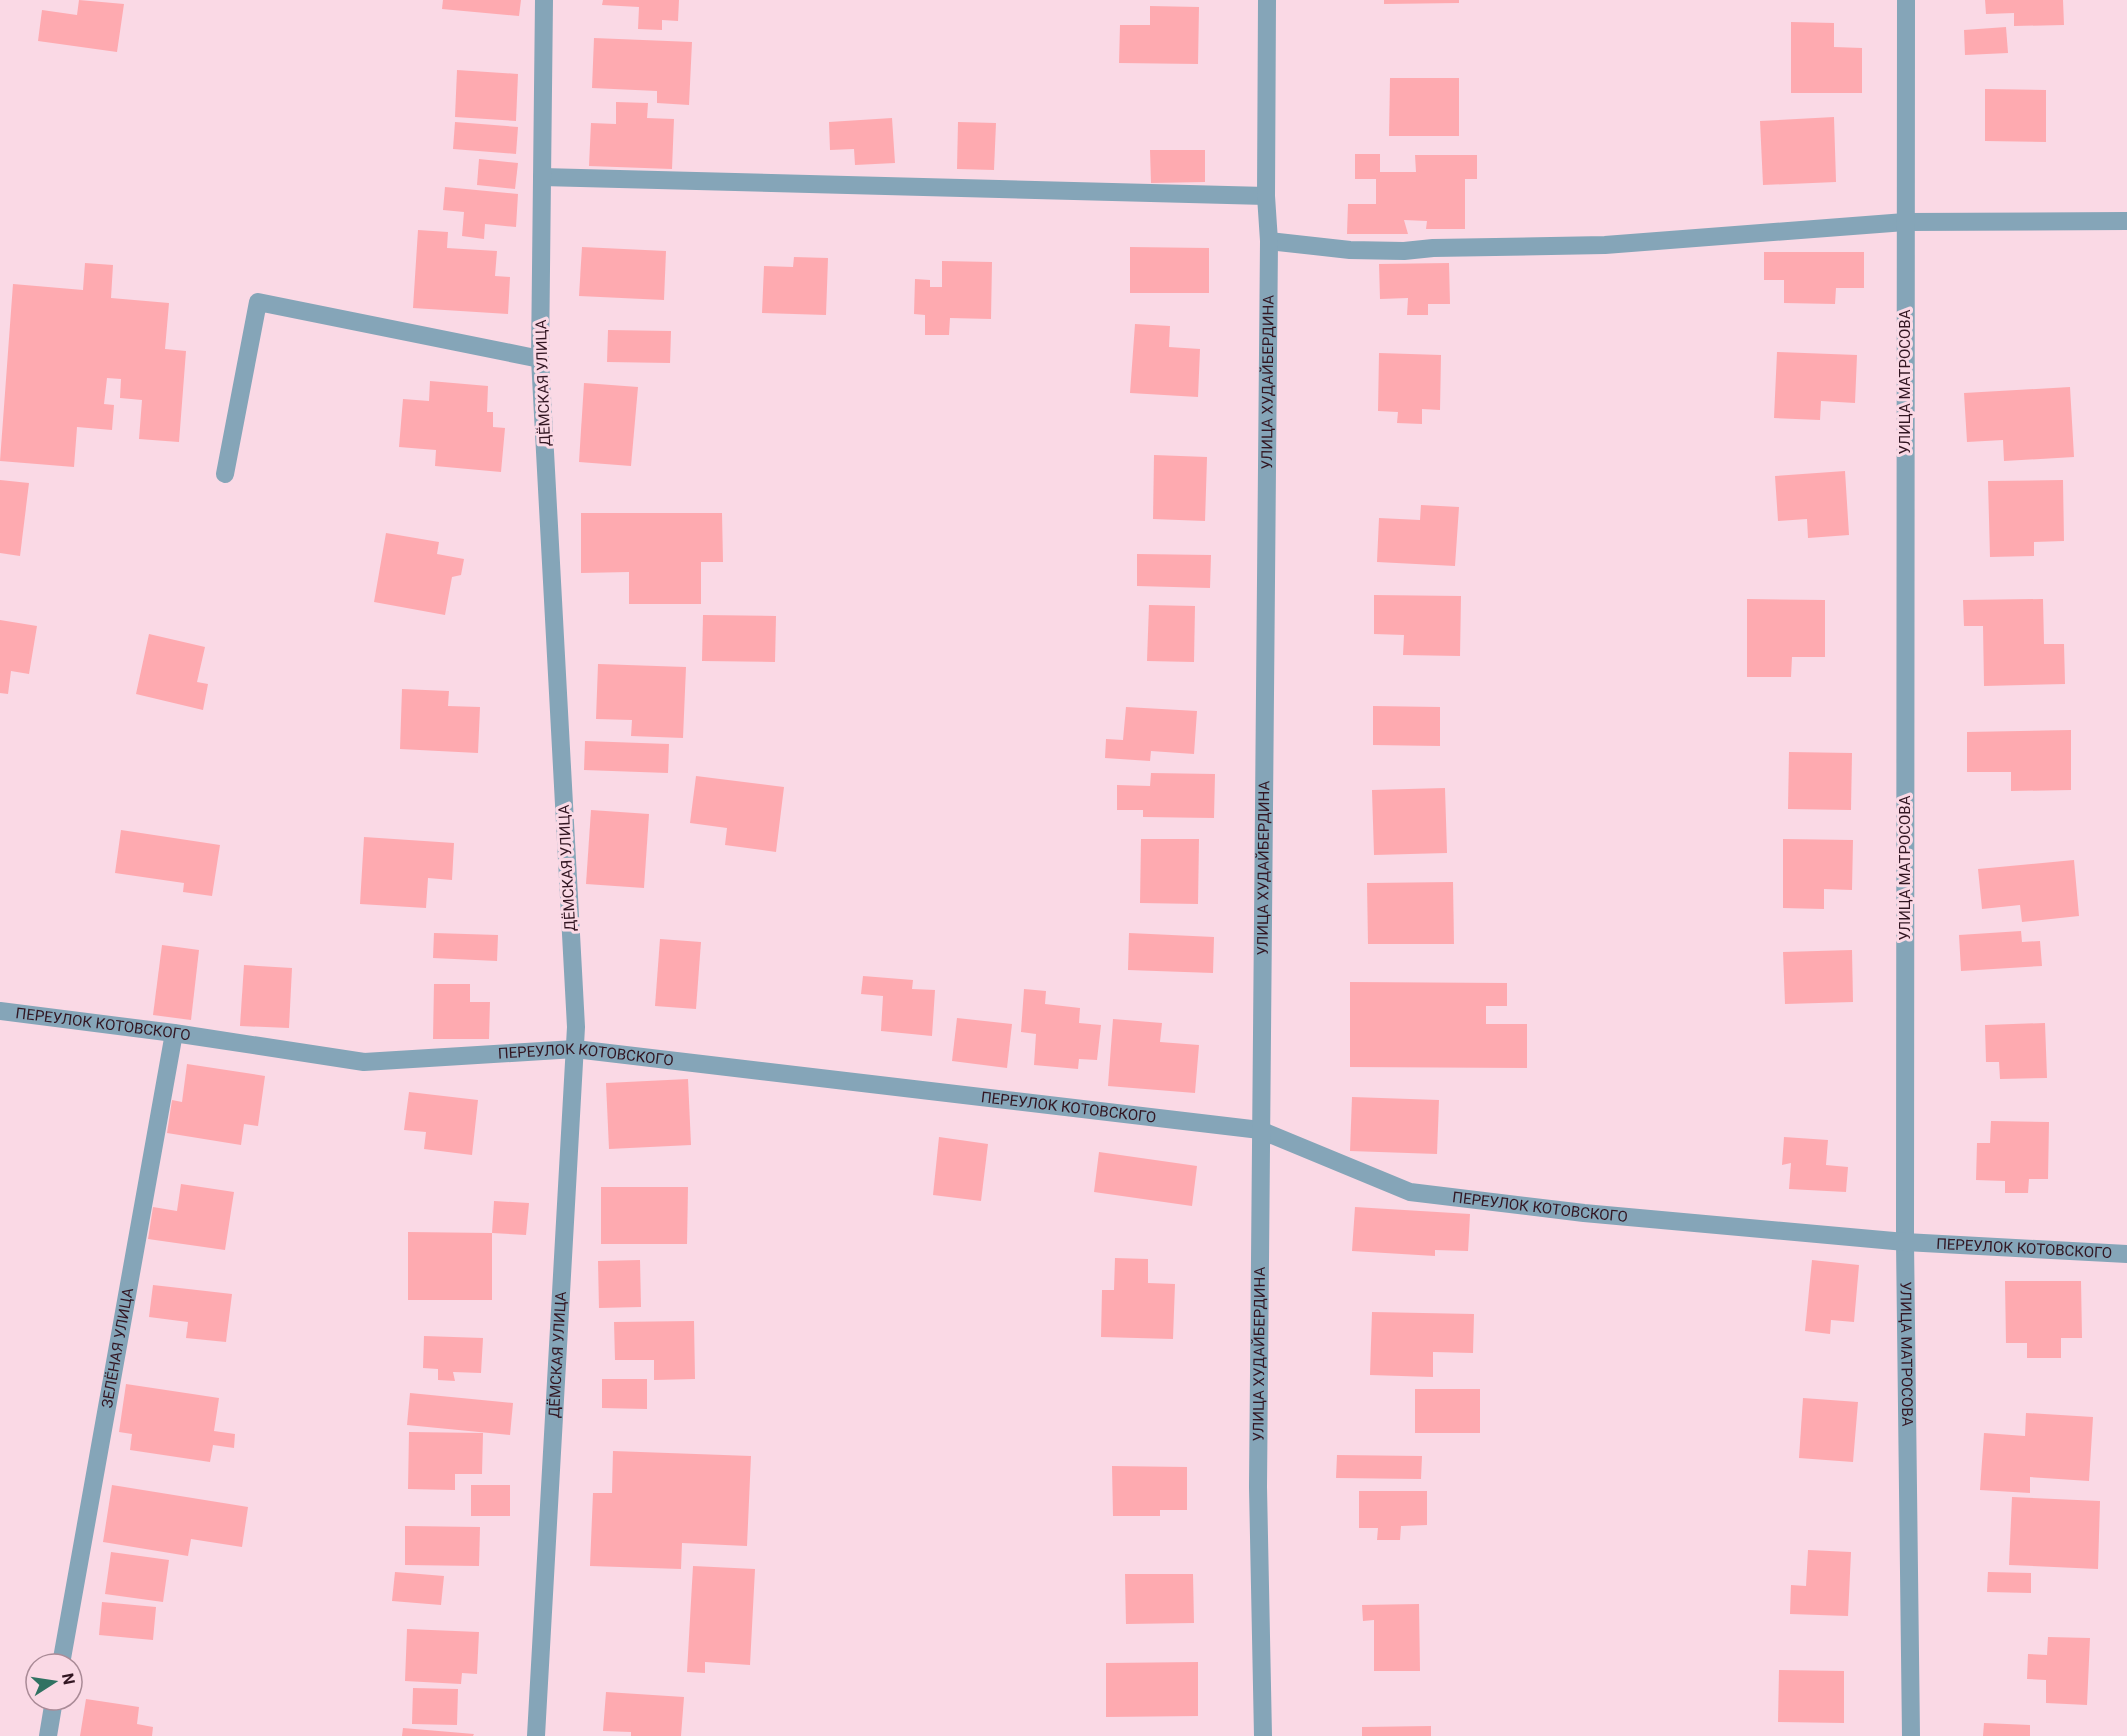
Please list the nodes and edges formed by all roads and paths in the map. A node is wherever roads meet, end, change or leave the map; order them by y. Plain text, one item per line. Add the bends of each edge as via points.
1 (544, 0) edge
2 (1267, 0) edge
3 (1906, 0) edge
4 (542, 177) junction
5 (1266, 196) junction
6 (2127, 221) edge
7 (1905, 222) junction
8 (1269, 241) junction
9 (540, 358) junction
10 (225, 474) dead end
11 (0, 1011) edge
12 (174, 1033) junction
13 (575, 1049) junction
14 (1260, 1130) junction
15 (1905, 1242) junction
16 (2127, 1254) edge
17 (63, 1652) edge
18 (52, 1712) edge
19 (48, 1736) edge
20 (536, 1736) edge
21 (1263, 1736) edge
22 (1911, 1736) edge

1 - 4 street, ДЁМСКАЯ УЛИЦА
2 - 5 street, УЛИЦА ХУДАЙБЕРДИНА
3 - 7 street, УЛИЦА МАТРОСОВА
4 - 5 street
4 - 9 street, ДЁМСКАЯ УЛИЦА
5 - 8 street, УЛИЦА ХУДАЙБЕРДИНА
6 - 7 street
7 - 8 street via 1605,245 1404,251
7 - 15 street, УЛИЦА МАТРОСОВА
8 - 14 street, УЛИЦА ХУДАЙБЕРДИНА
9 - 10 street via 258,302
9 - 13 street, ДЁМСКАЯ УЛИЦА
11 - 12 street, ПЕРЕУЛОК КОТОВСКОГО
12 - 13 street, ПЕРЕУЛОК КОТОВСКОГО via 364,1062
12 - 17 street, ЗЕЛЁНАЯ УЛИЦА
13 - 14 street, ПЕРЕУЛОК КОТОВСКОГО
13 - 20 street, ДЁМСКАЯ УЛИЦА
14 - 15 street, ПЕРЕУЛОК КОТОВСКОГО via 1410,1192 1584,1213
14 - 21 street, УЛИЦА ХУДАЙБЕРДИНА via 1258,1487
15 - 16 street, ПЕРЕУЛОК КОТОВСКОГО
15 - 22 street, УЛИЦА МАТРОСОВА
18 - 19 street

